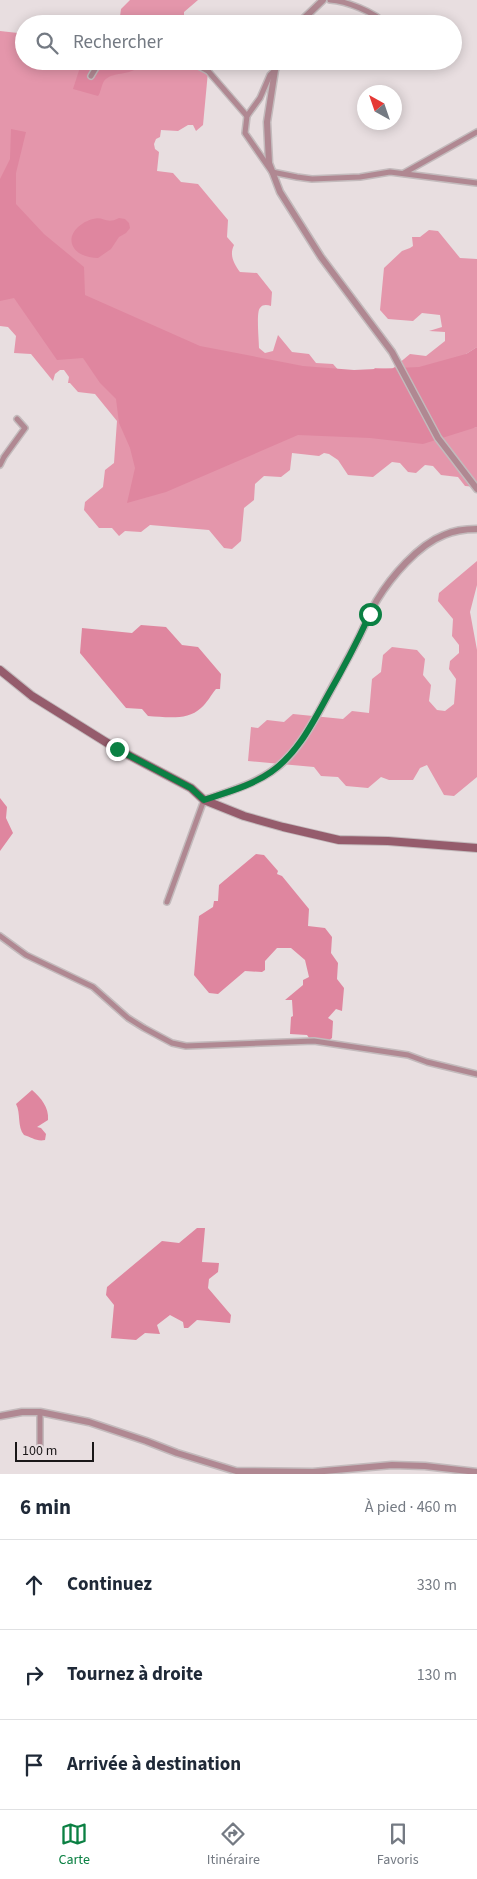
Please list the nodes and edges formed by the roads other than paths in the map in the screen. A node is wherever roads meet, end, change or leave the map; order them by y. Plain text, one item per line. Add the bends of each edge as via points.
1 (323, 0) edge
2 (330, 0) edge
3 (307, 15) edge
4 (375, 15) edge
5 (95, 70) edge
6 (206, 70) edge
7 (274, 70) joint
8 (91, 76) dead end
9 (246, 116) junction
10 (477, 132) edge
11 (272, 172) junction
12 (404, 173) junction
13 (477, 183) edge
14 (17, 419) dead end
15 (0, 465) edge
16 (477, 489) edge
17 (477, 529) edge
18 (0, 670) edge
19 (204, 800) junction
20 (477, 848) edge
21 (167, 902) dead end
22 (0, 936) edge
23 (477, 1074) edge
24 (40, 1412) junction
25 (0, 1416) edge
26 (40, 1449) dead end
27 (477, 1472) edge

1 - 3 street
2 - 4 street
5 - 8 street
6 - 9 street
7 - 9 street via 260,98
7 - 11 street via 267,122
9 - 11 street via 245,133
10 - 12 street
11 - 12 street via 312,179
11 - 16 street via 280,192 321,258 392,352 438,438
12 - 13 street
14 - 15 street via 25,428
17 - 19 street via 454,531 432,540 394,576 376,602 304,738 290,756 259,779
18 - 19 main road via 71,721 138,762 191,788
19 - 20 main road via 258,820 339,840
19 - 21 street
22 - 23 street via 26,955 93,987 128,1018 172,1043 186,1046 314,1041 408,1055
24 - 25 street
24 - 26 street
24 - 27 street via 89,1422 236,1471 313,1472 425,1466

